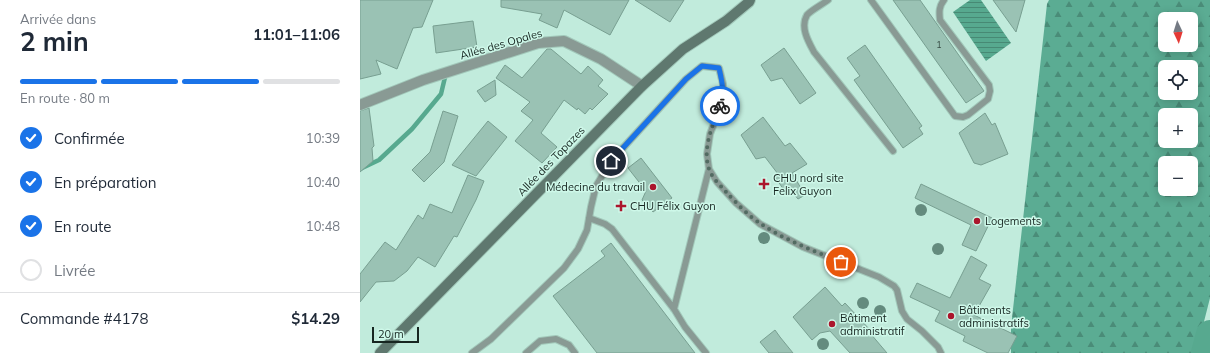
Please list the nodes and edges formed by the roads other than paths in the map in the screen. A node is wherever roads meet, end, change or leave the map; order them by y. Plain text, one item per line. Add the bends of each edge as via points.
1 (750, 0) edge
2 (828, 0) edge
3 (871, 0) edge
4 (944, 0) edge
5 (642, 86) junction
6 (360, 105) edge
7 (893, 151) dead end
8 (709, 169) junction
9 (589, 218) junction
10 (674, 309) junction
11 (380, 353) edge
12 (472, 353) edge
13 (526, 353) edge
14 (575, 353) edge
15 (706, 353) edge
16 (941, 353) edge

1 - 5 main road, Allée des Topazes via 726,21 683,49
2 - 7 lane via 808,15 804,26 806,37 814,52
3 - 4 lane via 955,116 963,117 988,99 990,91 989,86 940,20 939,12
5 - 6 street, Allée des Opales via 600,59 564,41 538,43 423,80
5 - 11 main road, Allée des Topazes
8 - 9 lane via 707,154 710,134 723,100 723,84 719,68 702,66 686,79 611,161 596,186
8 - 10 lane
8 - 16 lane via 736,203 760,224 802,247 892,283 907,319 938,347
9 - 10 lane via 612,229
9 - 12 lane via 587,230 578,250 564,268 491,339
10 - 15 lane
13 - 14 lane via 540,341 556,339 569,345

